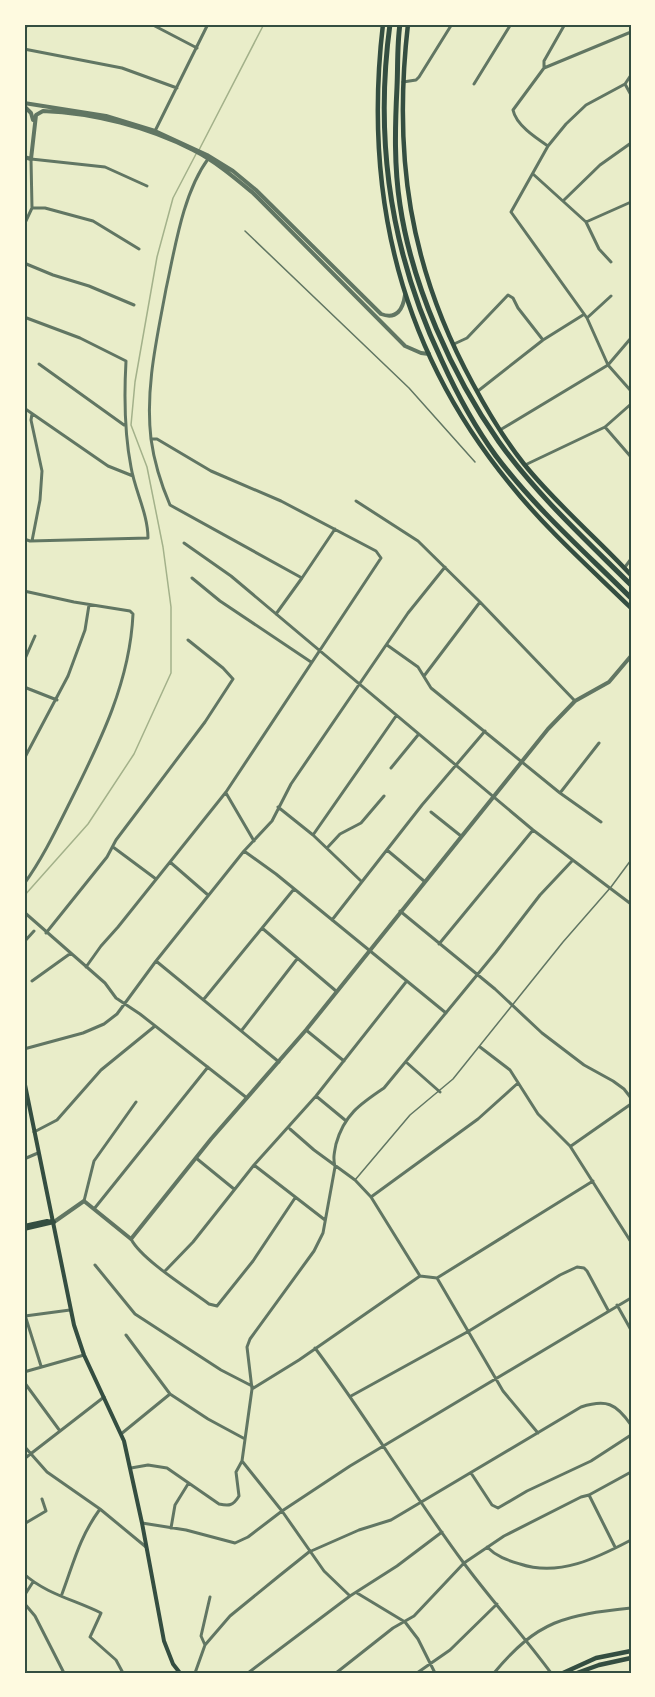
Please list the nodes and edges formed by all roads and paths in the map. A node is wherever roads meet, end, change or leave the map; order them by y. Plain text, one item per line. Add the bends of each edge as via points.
1 (27, 24) edge
2 (151, 24) edge
3 (208, 24) edge
4 (383, 24) edge
5 (390, 24) edge
6 (400, 24) edge
7 (408, 24) edge
8 (452, 24) edge
9 (512, 24) edge
10 (565, 24) edge
11 (24, 32) edge
12 (631, 32) edge
13 (197, 48) junction
14 (24, 49) edge
15 (544, 69) junction
16 (631, 75) edge
17 (402, 83) junction
18 (474, 84) dead end
19 (625, 84) junction
20 (177, 88) junction
21 (631, 95) edge
22 (24, 105) edge
23 (34, 123) junction
24 (155, 131) junction
25 (181, 143) junction
26 (631, 143) edge
27 (548, 146) junction
28 (207, 157) junction
29 (24, 158) edge
30 (31, 159) junction
31 (533, 174) junction
32 (147, 186) dead end
33 (563, 200) junction
34 (630, 204) edge
35 (32, 208) junction
36 (586, 222) junction
37 (24, 225) edge
38 (245, 231) dead end
39 (140, 249) dead end
40 (610, 262) dead end
41 (24, 263) edge
42 (405, 295) junction
43 (610, 296) dead end
44 (134, 305) dead end
45 (583, 315) junction
46 (24, 317) edge
47 (587, 318) junction
48 (631, 338) edge
49 (543, 340) junction
50 (452, 344) junction
51 (429, 354) junction
52 (39, 364) dead end
53 (608, 365) junction
54 (631, 391) edge
55 (477, 392) junction
56 (631, 404) edge
57 (24, 408) edge
58 (32, 414) junction
59 (124, 425) junction
60 (605, 427) junction
61 (500, 430) junction
62 (151, 439) junction
63 (631, 457) edge
64 (475, 462) dead end
65 (525, 465) junction
66 (133, 476) junction
67 (356, 501) dead end
68 (335, 529) junction
69 (24, 539) edge
70 (32, 541) junction
71 (184, 543) dead end
72 (631, 559) edge
73 (445, 567) junction
74 (625, 567) junction
75 (630, 573) edge
76 (192, 578) dead end
77 (302, 578) junction
78 (631, 585) edge
79 (24, 591) edge
80 (631, 598) edge
81 (480, 602) junction
82 (89, 605) junction
83 (631, 608) edge
84 (276, 614) junction
85 (35, 636) dead end
86 (188, 640) dead end
87 (387, 645) junction
88 (319, 651) junction
89 (631, 657) edge
90 (24, 662) edge
91 (311, 662) junction
92 (424, 676) junction
93 (360, 685) junction
94 (24, 687) edge
95 (57, 700) junction
96 (575, 701) junction
97 (396, 716) junction
98 (486, 731) junction
99 (418, 735) junction
100 (599, 743) dead end
101 (24, 759) edge
102 (522, 762) junction
103 (456, 765) junction
104 (391, 768) dead end
105 (226, 792) junction
106 (560, 793) junction
107 (384, 796) dead end
108 (494, 796) junction
109 (278, 807) junction
110 (431, 812) dead end
111 (601, 822) dead end
112 (532, 830) junction
113 (313, 835) junction
114 (461, 836) junction
115 (254, 841) junction
116 (113, 847) junction
117 (327, 848) junction
118 (387, 850) junction
119 (244, 851) junction
120 (631, 860) edge
121 (572, 861) junction
122 (170, 862) junction
123 (156, 879) junction
124 (361, 881) junction
125 (424, 881) junction
126 (24, 884) edge
127 (611, 887) junction
128 (294, 889) junction
129 (208, 895) junction
130 (631, 904) edge
131 (400, 911) junction
132 (24, 912) edge
133 (332, 920) junction
134 (262, 927) junction
135 (34, 931) dead end
136 (46, 933) junction
137 (24, 942) edge
138 (439, 944) junction
139 (368, 951) junction
140 (71, 953) junction
141 (297, 959) junction
142 (156, 961) junction
143 (86, 967) junction
144 (477, 975) junction
145 (32, 981) dead end
146 (406, 982) junction
147 (336, 991) junction
148 (204, 999) junction
149 (125, 1004) junction
150 (513, 1006) junction
151 (446, 1013) junction
152 (154, 1026) junction
153 (242, 1030) junction
154 (306, 1030) junction
155 (480, 1047) junction
156 (24, 1049) edge
157 (344, 1061) junction
158 (279, 1062) junction
159 (406, 1062) junction
160 (208, 1067) junction
161 (24, 1080) edge
162 (518, 1083) junction
163 (440, 1092) junction
164 (316, 1096) junction
165 (247, 1098) junction
166 (631, 1098) edge
167 (29, 1102) junction
168 (136, 1102) dead end
169 (24, 1104) edge
170 (631, 1104) edge
171 (345, 1120) junction
172 (289, 1128) junction
173 (34, 1132) junction
174 (570, 1146) junction
175 (38, 1153) junction
176 (196, 1158) junction
177 (24, 1160) edge
178 (254, 1165) junction
179 (335, 1167) junction
180 (354, 1180) junction
181 (593, 1181) junction
182 (234, 1189) junction
183 (371, 1197) junction
184 (295, 1198) junction
185 (84, 1201) junction
186 (94, 1209) junction
187 (325, 1220) junction
188 (54, 1222) junction
189 (24, 1227) edge
190 (131, 1239) junction
191 (631, 1242) edge
192 (95, 1265) dead end
193 (165, 1271) junction
194 (420, 1276) junction
195 (437, 1278) junction
196 (631, 1298) edge
197 (617, 1305) junction
198 (70, 1310) junction
199 (608, 1310) junction
200 (24, 1315) edge
201 (631, 1330) edge
202 (469, 1331) junction
203 (126, 1335) dead end
204 (315, 1348) junction
205 (84, 1355) junction
206 (41, 1366) junction
207 (24, 1372) edge
208 (496, 1379) junction
209 (24, 1382) edge
210 (252, 1388) junction
211 (170, 1394) junction
212 (351, 1396) junction
213 (104, 1397) junction
214 (631, 1425) edge
215 (60, 1431) junction
216 (538, 1433) junction
217 (121, 1434) junction
218 (631, 1435) edge
219 (245, 1439) junction
220 (24, 1446) edge
221 (385, 1446) junction
222 (31, 1453) junction
223 (24, 1458) edge
224 (242, 1461) junction
225 (131, 1468) junction
226 (631, 1472) edge
227 (471, 1473) junction
228 (188, 1484) junction
229 (590, 1495) junction
230 (42, 1499) dead end
231 (422, 1503) junction
232 (100, 1509) junction
233 (282, 1511) junction
234 (142, 1523) junction
235 (24, 1524) edge
236 (171, 1527) junction
237 (442, 1532) junction
238 (631, 1540) edge
239 (146, 1547) junction
240 (487, 1547) junction
241 (615, 1548) junction
242 (309, 1552) junction
243 (464, 1563) junction
244 (24, 1574) edge
245 (33, 1582) junction
246 (357, 1593) junction
247 (62, 1595) junction
248 (24, 1596) edge
249 (350, 1596) junction
250 (210, 1597) dead end
251 (24, 1603) edge
252 (497, 1604) junction
253 (631, 1608) edge
254 (405, 1622) junction
255 (526, 1639) junction
256 (205, 1645) junction
257 (629, 1651) edge
258 (629, 1659) edge
259 (431, 1664) junction
260 (64, 1673) edge
261 (123, 1673) edge
262 (180, 1673) edge
263 (195, 1673) edge
264 (249, 1673) edge
265 (336, 1673) edge
266 (417, 1673) edge
267 (435, 1673) edge
268 (494, 1673) edge
269 (551, 1673) edge
270 (563, 1673) edge
271 (577, 1673) edge

1 - 11 street
2 - 13 street
3 - 13 street
4 - 42 main road via 376,112 381,183 392,249
5 - 80 highway via 384,100 387,171 399,242 417,306 462,402 495,455 531,498
6 - 78 highway via 394,137 400,206 407,240 443,342 470,396 510,457
7 - 17 main road
8 - 17 street via 419,77
9 - 18 street
10 - 15 street via 544,61
12 - 15 street
13 - 20 street
14 - 20 street via 122,68
15 - 27 street via 513,110 519,123
16 - 19 street
17 - 50 main road via 405,177 416,240 435,306
19 - 21 street
19 - 27 street via 586,105
20 - 24 street
22 - 23 street
22 - 24 street via 97,114
23 - 25 street via 40,112 69,113 107,120
23 - 30 street
24 - 25 street
25 - 28 street
26 - 33 street via 600,165
27 - 31 street
28 - 42 street via 256,190 381,314 396,314 402,309
28 - 51 street via 253,193 405,346
28 - 62 street via 189,198 175,246 152,368
29 - 30 street
30 - 32 street via 105,167
30 - 35 street
31 - 33 street
31 - 45 street via 511,212
33 - 36 street
34 - 36 street
35 - 37 street
35 - 39 street via 93,221
36 - 40 street
38 - 64 lane via 409,388
41 - 44 street
42 - 51 main road
43 - 47 street
45 - 47 street
45 - 49 street
46 - 59 street via 126,361
47 - 53 street
48 - 53 street
49 - 50 street via 508,295 467,338
49 - 55 street
50 - 55 main road
51 - 83 main road via 464,418 511,485
52 - 59 street
53 - 54 street
53 - 61 street
55 - 61 main road
56 - 60 street
57 - 58 street
58 - 66 street via 108,466
58 - 70 street via 42,471
59 - 66 street
60 - 63 street
60 - 65 street
61 - 65 main road
62 - 68 street via 158,439 211,471
62 - 77 street via 170,505
65 - 74 main road
66 - 70 street via 148,538
67 - 73 street via 418,541
68 - 77 street
68 - 88 street via 381,558
69 - 70 street
71 - 84 street
72 - 74 street
73 - 81 street
73 - 87 street
74 - 75 main road
76 - 91 street
77 - 84 street
79 - 82 street
81 - 92 street
81 - 96 street
82 - 95 street via 83,639
82 - 126 street via 133,614 123,680 80,784
84 - 88 street
85 - 90 street
86 - 116 street via 233,680
87 - 92 street via 418,667
87 - 93 street
88 - 91 street
88 - 93 street
89 - 96 street via 609,682
91 - 105 street
92 - 98 street via 431,688
93 - 97 street
93 - 109 street
94 - 95 street
95 - 101 street
96 - 102 street
97 - 99 street
97 - 113 street
98 - 102 street
98 - 103 street
99 - 103 street
99 - 104 street
100 - 106 street
102 - 106 street
102 - 108 street
103 - 108 street
103 - 118 street
105 - 115 street
105 - 122 street
106 - 111 street
107 - 117 street via 361,824 340,834
108 - 112 street
108 - 114 street
109 - 113 street
109 - 115 street via 272,821
110 - 114 street
112 - 121 street
112 - 138 street
113 - 117 street
114 - 125 street
115 - 119 street
116 - 123 street
116 - 136 street
117 - 124 street
118 - 124 street
118 - 125 street
119 - 128 street
119 - 129 street
120 - 127 lane
121 - 127 street
121 - 144 street
122 - 123 street
122 - 129 street
123 - 143 street
124 - 133 street
125 - 131 street
127 - 130 street
127 - 150 lane
128 - 133 street
128 - 134 street
129 - 142 street
131 - 138 street
131 - 139 street
132 - 136 street
133 - 139 street
134 - 141 street
134 - 148 street
135 - 137 street
136 - 140 street
138 - 144 street
139 - 146 street
139 - 147 street
140 - 143 street
140 - 145 street
141 - 147 street
141 - 153 street
142 - 148 street
142 - 149 street
143 - 149 street
144 - 150 street
144 - 151 street
146 - 151 street
146 - 157 street
147 - 154 street
148 - 153 street
149 - 152 street
149 - 156 street via 104,1024 64,1040
150 - 155 lane
150 - 166 street via 542,1033 613,1081
151 - 159 street
152 - 160 street
152 - 173 street via 101,1070 57,1120
153 - 158 street
154 - 157 street
154 - 158 street
155 - 162 street via 510,1070
155 - 163 lane
157 - 164 street
158 - 165 street
159 - 163 street
159 - 171 street via 384,1088
160 - 165 street
160 - 186 street
161 - 167 main road
162 - 174 street via 538,1114
162 - 183 street via 478,1119
163 - 180 lane via 410,1115
164 - 171 street
164 - 172 street
165 - 176 street
167 - 169 street
167 - 173 main road
168 - 185 street via 94,1161
170 - 174 street
171 - 179 street via 332,1158
172 - 178 street
172 - 179 street
173 - 175 main road
174 - 181 street
175 - 177 street
175 - 188 main road
176 - 182 street
176 - 190 street
178 - 182 street
178 - 184 street
179 - 180 street
179 - 187 street
180 - 183 street
181 - 191 street
181 - 195 street
182 - 193 street
183 - 194 street
184 - 187 street
184 - 193 street via 217,1306
185 - 186 street
185 - 188 street
186 - 190 street
187 - 210 street via 314,1251 250,1339 247,1347
188 - 189 main road
188 - 189 main road
188 - 198 main road
190 - 193 street via 136,1248
192 - 210 street via 135,1314
194 - 195 street
194 - 204 street
195 - 202 street
196 - 197 street
197 - 199 street
197 - 201 street
198 - 200 street
198 - 205 main road
199 - 202 street via 587,1271 577,1267
199 - 208 street
200 - 206 street
202 - 208 street
202 - 212 street
203 - 211 street
204 - 210 street
204 - 212 street
205 - 206 street
205 - 213 main road
206 - 207 street
208 - 216 street
208 - 221 street
209 - 215 street
210 - 219 street
211 - 217 street
211 - 219 street
212 - 221 street
213 - 215 street
213 - 217 main road
214 - 216 street via 617,1408 597,1402 581,1407
215 - 222 street
216 - 227 street
217 - 225 main road
218 - 227 street via 591,1461 498,1508
219 - 224 street
220 - 222 street
221 - 231 street
221 - 233 street
222 - 223 street
222 - 232 street via 47,1472
224 - 228 street via 236,1472 239,1497 233,1504 219,1504
224 - 233 street
225 - 228 street via 158,1465
225 - 234 main road
226 - 229 street
227 - 231 street
228 - 236 street via 175,1505
229 - 240 street
229 - 241 street
230 - 235 street via 46,1511
231 - 237 street
231 - 242 street via 391,1520
232 - 239 street
232 - 247 street via 76,1550
233 - 236 street via 235,1543
233 - 242 street
234 - 236 street
234 - 239 main road
237 - 243 street
237 - 246 street
238 - 241 street
239 - 262 main road via 167,1652
240 - 241 street via 507,1561 546,1569 582,1563
240 - 243 street
242 - 249 street
242 - 256 street via 230,1616
243 - 252 street
243 - 254 street
244 - 245 street
245 - 247 street
245 - 248 street
246 - 249 street
246 - 254 street
247 - 261 street via 101,1613 90,1637 116,1660
249 - 264 street
250 - 256 street via 201,1636
251 - 260 street via 35,1616
252 - 255 street
252 - 259 street
253 - 255 street via 573,1615
254 - 259 street
254 - 265 street
255 - 268 street
255 - 269 street
256 - 263 street
257 - 258 main road
257 - 270 main road
258 - 271 main road
259 - 266 street
259 - 267 street

